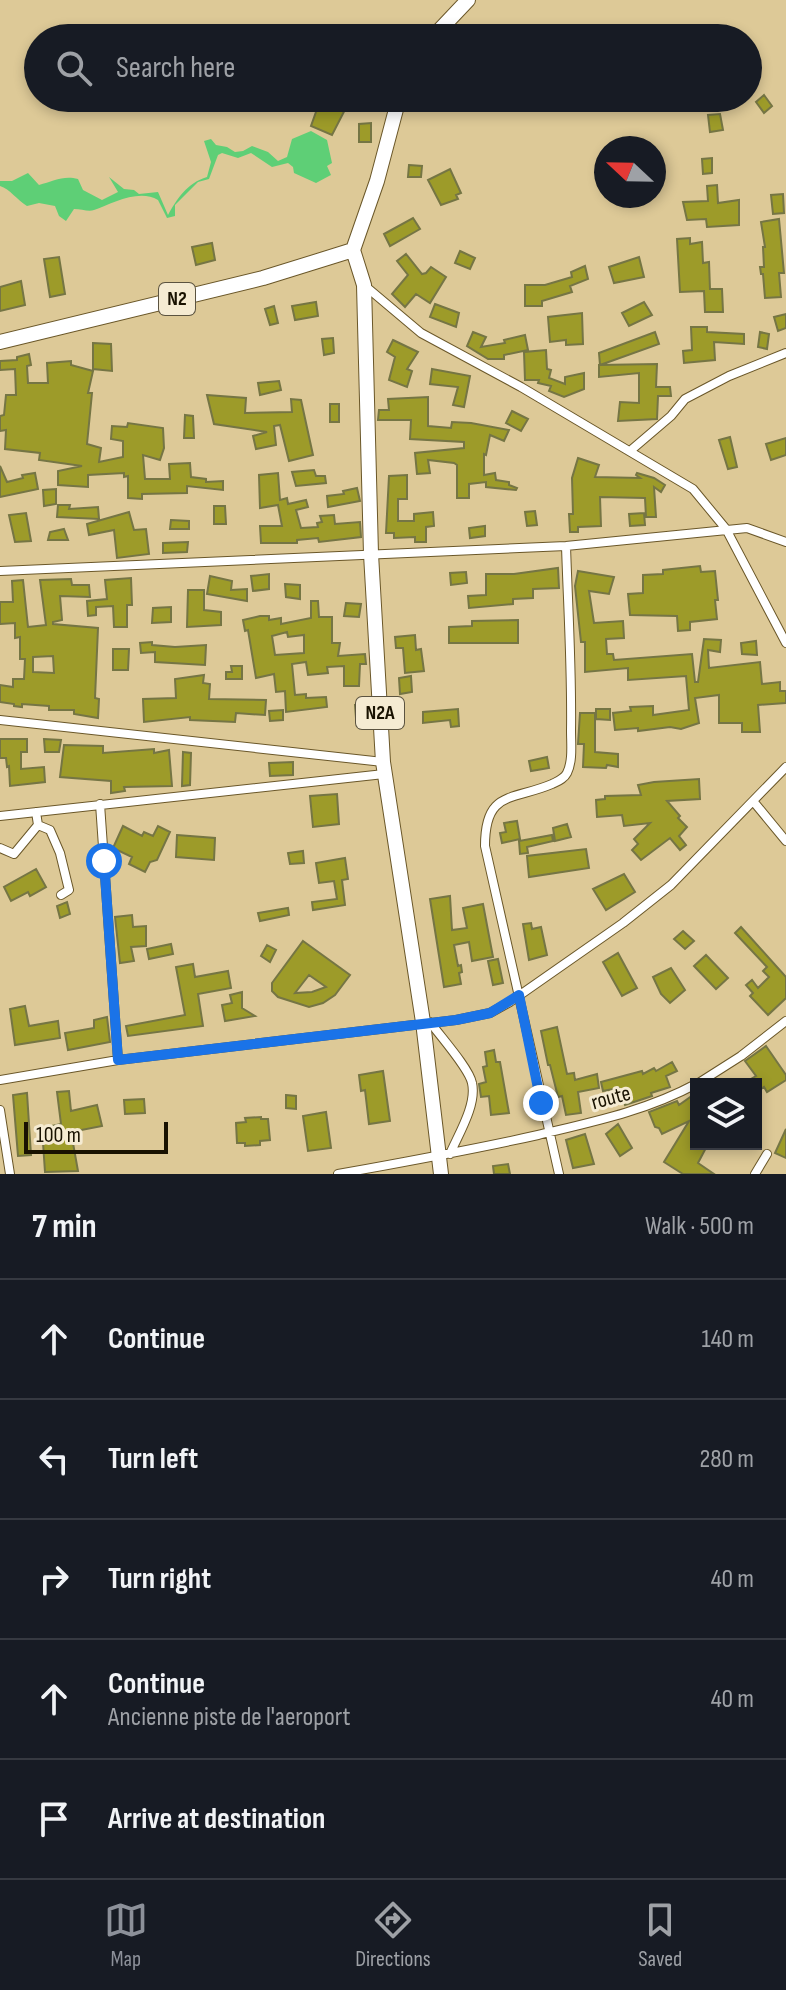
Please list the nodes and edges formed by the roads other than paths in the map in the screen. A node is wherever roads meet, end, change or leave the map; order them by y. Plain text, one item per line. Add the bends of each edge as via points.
1 (468, 0) edge
2 (445, 24) edge
3 (395, 112) edge
4 (353, 250) junction
5 (364, 285) junction
6 (0, 342) edge
7 (786, 353) edge
8 (630, 451) junction
9 (726, 529) junction
10 (786, 542) edge
11 (566, 546) junction
12 (371, 554) junction
13 (0, 571) edge
14 (786, 643) edge
15 (0, 720) edge
16 (786, 767) edge
17 (383, 768) junction
18 (753, 801) junction
19 (100, 804) junction
20 (36, 812) junction
21 (0, 816) edge
22 (38, 825) junction
23 (786, 841) edge
24 (0, 848) edge
25 (61, 895) dead end
26 (519, 995) junction
27 (786, 1021) edge
28 (427, 1022) junction
29 (118, 1060) junction
30 (706, 1078) edge
31 (0, 1080) edge
32 (690, 1087) edge
33 (0, 1110) edge
34 (548, 1132) junction
35 (767, 1154) dead end
36 (444, 1155) junction
37 (10, 1174) edge
38 (338, 1174) edge
39 (441, 1174) edge
40 (559, 1174) edge
41 (755, 1174) edge

1 - 2 highway
3 - 4 highway
4 - 5 highway, N2A
4 - 6 highway, N2 via 263,278
5 - 8 street via 421,333
5 - 12 highway, N2A
7 - 8 street via 685,399
8 - 9 street via 693,489
9 - 10 street via 747,528
9 - 11 street
9 - 14 street
11 - 12 street
11 - 26 street via 571,712 567,773 557,782 498,802 485,828
12 - 13 street
12 - 17 highway, N2A
15 - 17 street
16 - 18 street
17 - 19 street
17 - 28 highway, N2A
18 - 23 street
18 - 26 street via 671,885
19 - 20 street
19 - 29 street
20 - 21 street
20 - 22 street
22 - 24 street via 14,854
22 - 25 street via 50,830 60,853 69,890
26 - 28 street via 480,1016
26 - 34 street
27 - 30 street, route
28 - 29 street
28 - 36 highway, N2A
28 - 36 street via 472,1083 466,1115
29 - 31 street
32 - 34 street, route via 644,1107
33 - 37 street
34 - 36 street, route
34 - 40 street
35 - 41 street
36 - 38 street, route
36 - 39 highway, N2A

